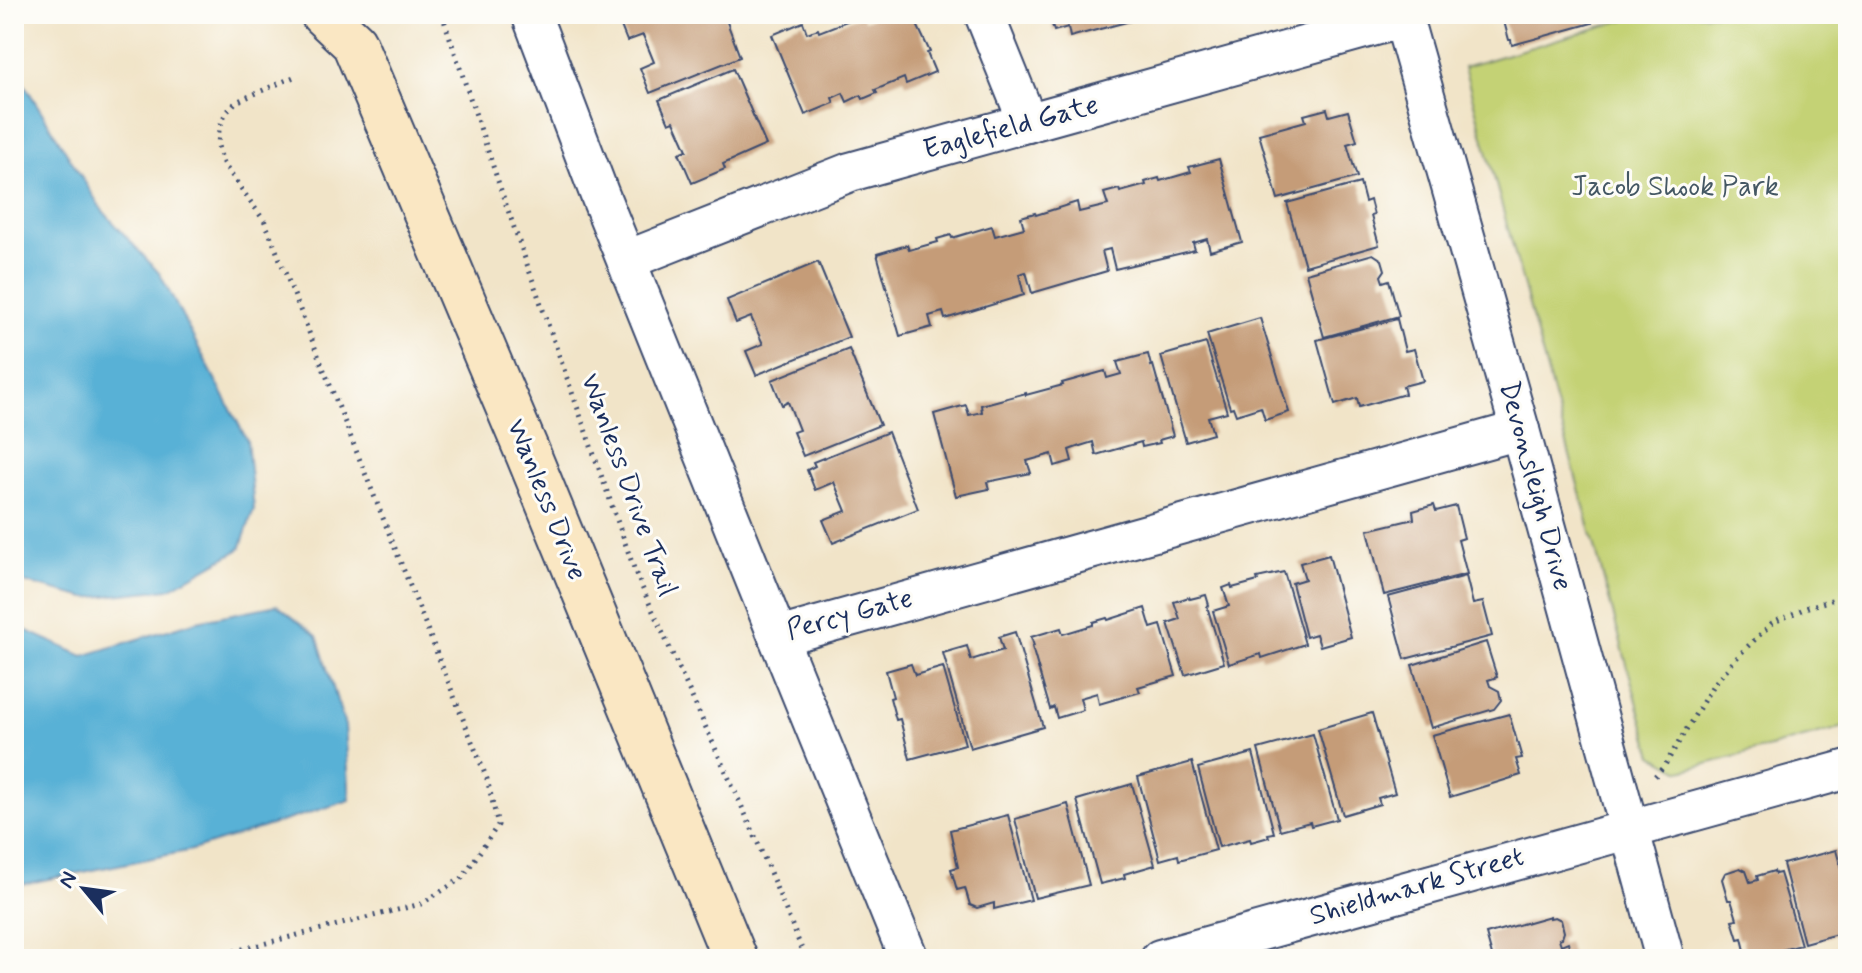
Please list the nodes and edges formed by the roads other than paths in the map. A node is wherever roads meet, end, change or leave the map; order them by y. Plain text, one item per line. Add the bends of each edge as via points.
1 (531, 14) edge
2 (984, 14) edge
3 (1403, 16) edge
4 (346, 24) edge
5 (1028, 123) junction
6 (627, 260) junction
7 (1520, 430) junction
8 (778, 637) junction
9 (1848, 769) edge
10 (1629, 829) junction
11 (735, 959) edge
12 (909, 959) edge
13 (1160, 959) edge
14 (1665, 959) edge

1 - 6 street, Percy Gate
2 - 5 street
3 - 5 street, Eaglefield Gate
3 - 7 street, Devonsleigh Drive
4 - 11 main road, Wanless Drive
5 - 6 street, Eaglefield Gate via 850,172
6 - 8 street, Percy Gate
7 - 8 street, Percy Gate
7 - 10 street, Devonsleigh Drive
8 - 12 street
9 - 10 street, Shieldmark Street
10 - 13 street, Shieldmark Street
10 - 14 street, Devonsleigh Drive

